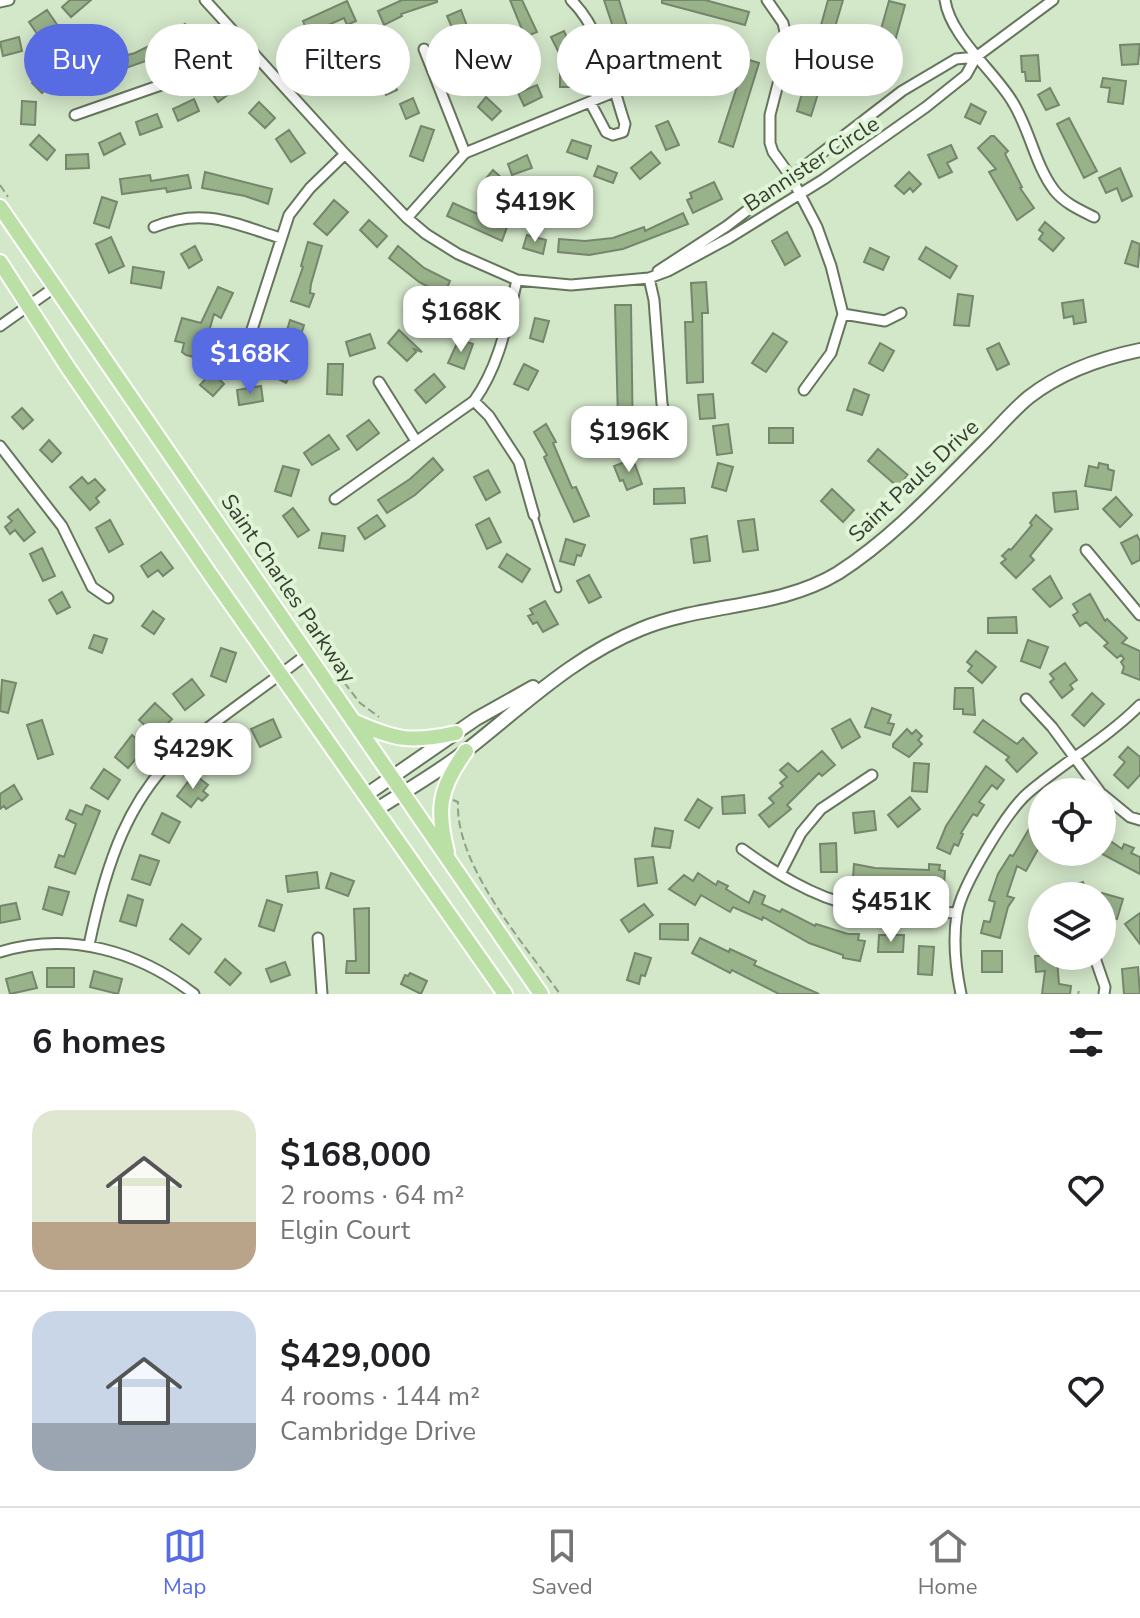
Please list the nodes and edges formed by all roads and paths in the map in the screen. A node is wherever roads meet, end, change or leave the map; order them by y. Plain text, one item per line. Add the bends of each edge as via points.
1 (9, 0) edge
2 (205, 0) edge
3 (571, 0) edge
4 (767, 0) edge
5 (945, 0) edge
6 (1053, 0) edge
7 (0, 2) edge
8 (227, 24) edge
9 (589, 24) edge
10 (424, 49) dead end
11 (976, 57) junction
12 (260, 60) edge
13 (145, 90) edge
14 (604, 96) edge
15 (615, 96) edge
16 (590, 102) junction
17 (75, 115) dead end
18 (465, 153) junction
19 (345, 154) junction
20 (791, 177) junction
21 (0, 185) edge
22 (800, 194) junction
23 (4, 202) edge
24 (1094, 217) dead end
25 (407, 218) junction
26 (154, 227) dead end
27 (280, 238) junction
28 (0, 262) edge
29 (649, 278) junction
30 (517, 280) junction
31 (55, 287) junction
32 (28, 306) junction
33 (901, 313) dead end
34 (843, 314) junction
35 (0, 326) edge
36 (246, 348) dead end
37 (1140, 350) edge
38 (379, 382) dead end
39 (804, 390) dead end
40 (474, 401) junction
41 (416, 441) junction
42 (672, 442) dead end
43 (0, 446) edge
44 (335, 499) dead end
45 (534, 515) joint
46 (1086, 550) dead end
47 (558, 589) dead end
48 (108, 598) dead end
49 (1140, 615) edge
50 (307, 654) junction
51 (333, 668) dead end
52 (568, 669) junction
53 (281, 675) junction
54 (1026, 699) dead end
55 (1140, 705) edge
56 (379, 717) dead end
57 (352, 720) junction
58 (456, 733) junction
59 (466, 751) junction
60 (1074, 759) junction
61 (872, 775) dead end
62 (392, 777) junction
63 (1089, 778) edge
64 (402, 793) junction
65 (366, 795) junction
66 (442, 796) junction
67 (1116, 805) edge
68 (377, 809) junction
69 (1140, 820) edge
70 (742, 849) dead end
71 (449, 861) junction
72 (780, 874) junction
73 (957, 913) junction
74 (318, 938) dead end
75 (89, 945) junction
76 (0, 952) edge
77 (1099, 970) edge
78 (194, 994) edge
79 (322, 994) edge
80 (505, 994) edge
81 (541, 994) edge
82 (560, 994) edge
83 (961, 994) edge
84 (1104, 994) edge

1 - 7 street
2 - 8 street, Bannister Circle
3 - 9 street
4 - 20 street via 783,23 788,45 768,133 773,152
5 - 11 street
6 - 11 street, Bannister Circle
10 - 18 street
11 - 20 street, Bannister Circle via 956,59 902,91
11 - 22 street, Bannister Circle via 966,75 926,107
11 - 24 street via 1012,101 1055,190
12 - 19 street, Bannister Circle
13 - 17 street
14 - 16 street
15 - 16 street via 625,124 623,132 613,135 606,132
16 - 18 street
18 - 25 street
19 - 25 street, Bannister Circle
19 - 27 street via 298,201
20 - 22 street
20 - 29 street, Bannister Circle
21 - 23 path
22 - 29 street, Bannister Circle
22 - 34 street via 825,247
23 - 31 main road, Saint Charles Parkway
25 - 30 street, Bannister Circle via 442,245
26 - 27 street via 206,216
27 - 36 street
28 - 32 main road
29 - 30 street, Bannister Circle via 571,285
29 - 42 street via 662,404
30 - 40 street via 497,359
31 - 32 street
31 - 50 main road, Saint Charles Parkway
32 - 35 street
32 - 53 main road
33 - 34 street via 880,321
34 - 39 street via 831,353
37 - 52 street, Saint Pauls Drive via 1082,367 1029,398 897,527 837,573 772,598 688,613 641,629
38 - 41 street
40 - 41 street
40 - 45 street via 519,462
41 - 44 street
43 - 48 street via 62,526 92,587
45 - 47 lane
46 - 49 street
50 - 53 street
50 - 57 main road, Saint Charles Parkway
51 - 56 path via 360,703
52 - 58 street, Saint Pauls Drive
52 - 59 street, Saint Pauls Drive
53 - 65 main road
53 - 75 street via 189,743 142,795 112,855
54 - 60 street
55 - 60 street
57 - 58 main road via 406,740
57 - 62 main road, Saint Charles Parkway
58 - 62 street, Saint Pauls Drive
59 - 64 street, Saint Pauls Drive
59 - 66 main road
60 - 63 street
60 - 73 street via 1012,810
61 - 72 street via 821,809 801,833
62 - 64 main road, Saint Charles Parkway
62 - 65 street, Saint Pauls Drive
64 - 68 street, Saint Pauls Drive
64 - 71 main road, Saint Charles Parkway
65 - 68 main road
66 - 71 main road via 440,816
66 - 82 path via 458,802 464,847 475,869
67 - 69 street
68 - 80 main road
70 - 72 street
71 - 81 main road, Saint Charles Parkway
72 - 73 street via 851,905
73 - 83 street
74 - 79 street
75 - 76 street via 44,944
75 - 78 street via 136,958
77 - 84 street

